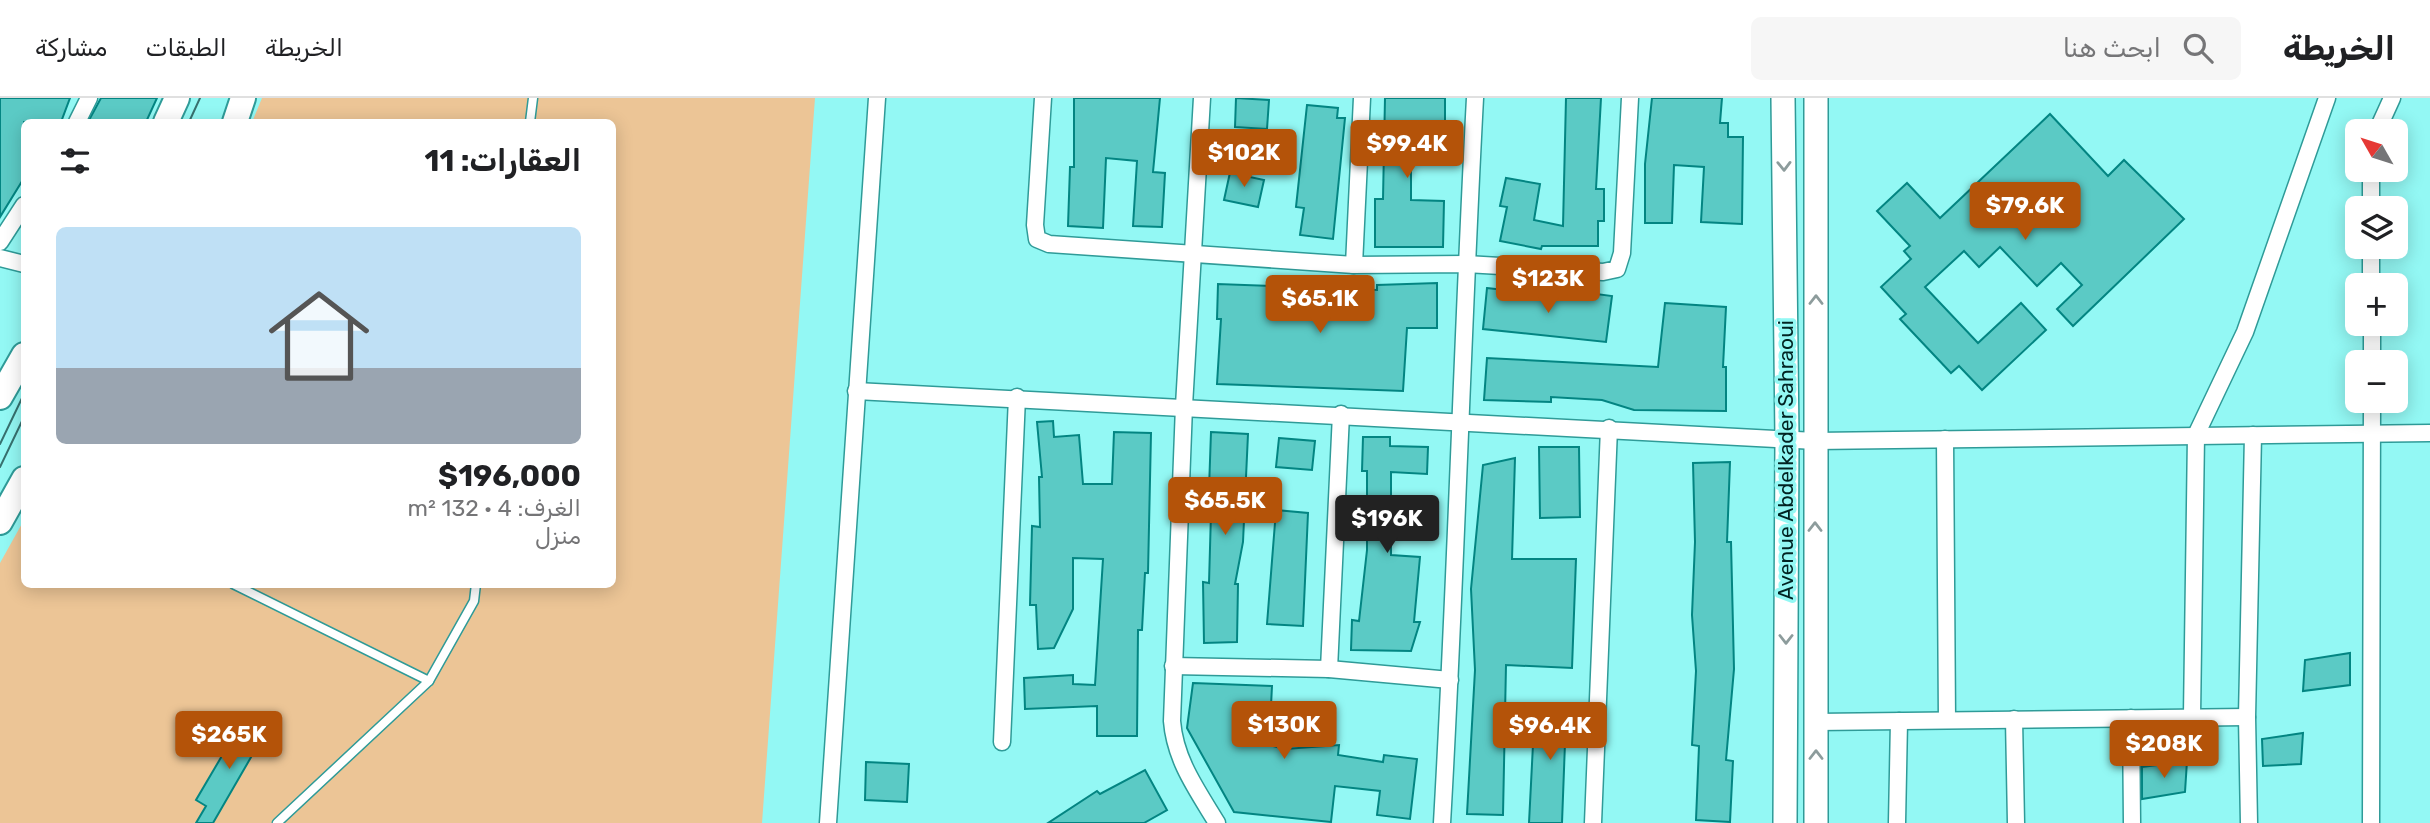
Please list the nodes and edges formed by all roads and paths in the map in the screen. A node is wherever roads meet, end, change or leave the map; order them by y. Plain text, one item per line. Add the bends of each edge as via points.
1 (89, 98) edge
2 (177, 98) edge
3 (243, 98) edge
4 (533, 98) edge
5 (877, 98) edge
6 (1044, 98) edge
7 (1202, 98) edge
8 (1362, 98) edge
9 (1475, 98) edge
10 (1630, 98) edge
11 (1783, 98) edge
12 (1816, 98) edge
13 (2328, 98) edge
14 (2392, 98) edge
15 (78, 119) edge
16 (167, 119) edge
17 (236, 119) edge
18 (530, 119) edge
19 (2382, 119) edge
20 (21, 210) edge
21 (0, 243) edge
22 (1193, 255) junction
23 (0, 258) edge
24 (21, 263) edge
25 (1466, 264) junction
26 (1354, 265) junction
27 (21, 360) edge
28 (856, 391) junction
29 (0, 397) edge
30 (1017, 397) junction
31 (1184, 406) junction
32 (2372, 413) edge
33 (1341, 414) junction
34 (1463, 421) junction
35 (1609, 428) junction
36 (2372, 433) junction
37 (2430, 433) edge
38 (2196, 435) junction
39 (2253, 435) junction
40 (1787, 438) junction
41 (1945, 439) junction
42 (1815, 440) junction
43 (21, 485) edge
44 (0, 522) edge
45 (241, 588) edge
46 (476, 588) edge
47 (1173, 666) junction
48 (1329, 669) junction
49 (1450, 680) junction
50 (429, 681) junction
51 (2192, 716) junction
52 (2248, 717) junction
53 (2131, 718) junction
54 (2014, 719) junction
55 (1947, 720) junction
56 (1899, 721) junction
57 (1816, 722) junction
58 (1002, 742) dead end
59 (276, 823) edge
60 (828, 823) edge
61 (1217, 823) edge
62 (1442, 823) edge
63 (1593, 823) edge
64 (1785, 823) edge
65 (1816, 823) edge
66 (1897, 823) edge
67 (2016, 823) edge
68 (2132, 823) edge
69 (2249, 823) edge
70 (2371, 823) edge

1 - 15 street
2 - 16 main road
3 - 17 main road
4 - 18 lane
5 - 28 street
6 - 22 street via 1034,225 1037,239 1049,244
7 - 22 street
8 - 26 street
9 - 25 street
10 - 25 street via 1622,253 1617,269
11 -> 40 main road, Avenue Abdelkader Sahraoui
42 -> 12 main road, Avenue Abdelkader Sahraoui
13 - 38 street via 2245,332
14 - 19 street
20 - 21 street
22 - 26 street
22 - 31 street
23 - 24 street
25 - 26 street
25 - 34 street
27 - 29 main road
28 - 30 street
28 - 60 street
30 - 31 street
30 - 58 street
31 - 33 street
31 - 47 street
32 - 36 street
33 - 34 street
33 - 48 street
34 - 35 street
34 - 49 street
35 - 40 street
35 - 63 street
36 - 37 street
36 - 39 street
36 - 70 street
38 - 39 street
38 - 41 street
38 - 51 street
39 - 52 street
40 - 42 street
40 -> 64 main road, Avenue Abdelkader Sahraoui
41 - 42 street
41 - 55 street
57 -> 42 main road, Avenue Abdelkader Sahraoui
43 - 44 main road
45 - 50 lane
46 - 50 lane via 474,601
47 - 48 street
47 - 61 street via 1173,742
48 - 49 street
49 - 62 street
50 - 59 lane
51 - 52 street
51 - 53 street
52 - 69 street
53 - 54 street
53 - 68 street
54 - 55 street
54 - 67 street
55 - 56 street
56 - 57 street
56 - 66 street
65 -> 57 main road, Avenue Abdelkader Sahraoui

